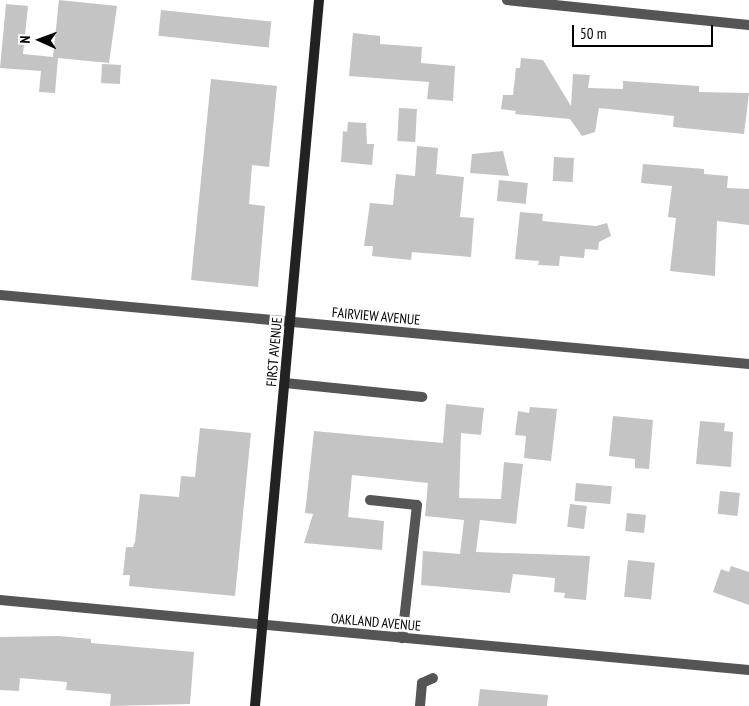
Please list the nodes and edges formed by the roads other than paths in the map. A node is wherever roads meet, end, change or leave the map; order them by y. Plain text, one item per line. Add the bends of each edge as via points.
1 (319, 0) edge
2 (507, 0) edge
3 (749, 25) edge
4 (0, 295) edge
5 (290, 322) junction
6 (749, 364) edge
7 (284, 383) junction
8 (422, 397) dead end
9 (370, 500) dead end
10 (0, 600) edge
11 (263, 625) junction
12 (402, 638) junction
13 (749, 670) edge
14 (433, 678) dead end
15 (255, 706) edge
16 (420, 706) edge

1 - 5 street, FIRST AVENUE
2 - 3 street
4 - 5 street, FAIRVIEW AVENUE
5 - 6 street, FAIRVIEW AVENUE
5 - 7 street, FIRST AVENUE
7 - 8 street
7 - 11 street, FIRST AVENUE
9 - 12 street via 417,505
10 - 11 street, OAKLAND AVENUE
11 - 12 street, OAKLAND AVENUE
11 - 15 street, FIRST AVENUE
12 - 13 street, OAKLAND AVENUE
14 - 16 street via 422,683

